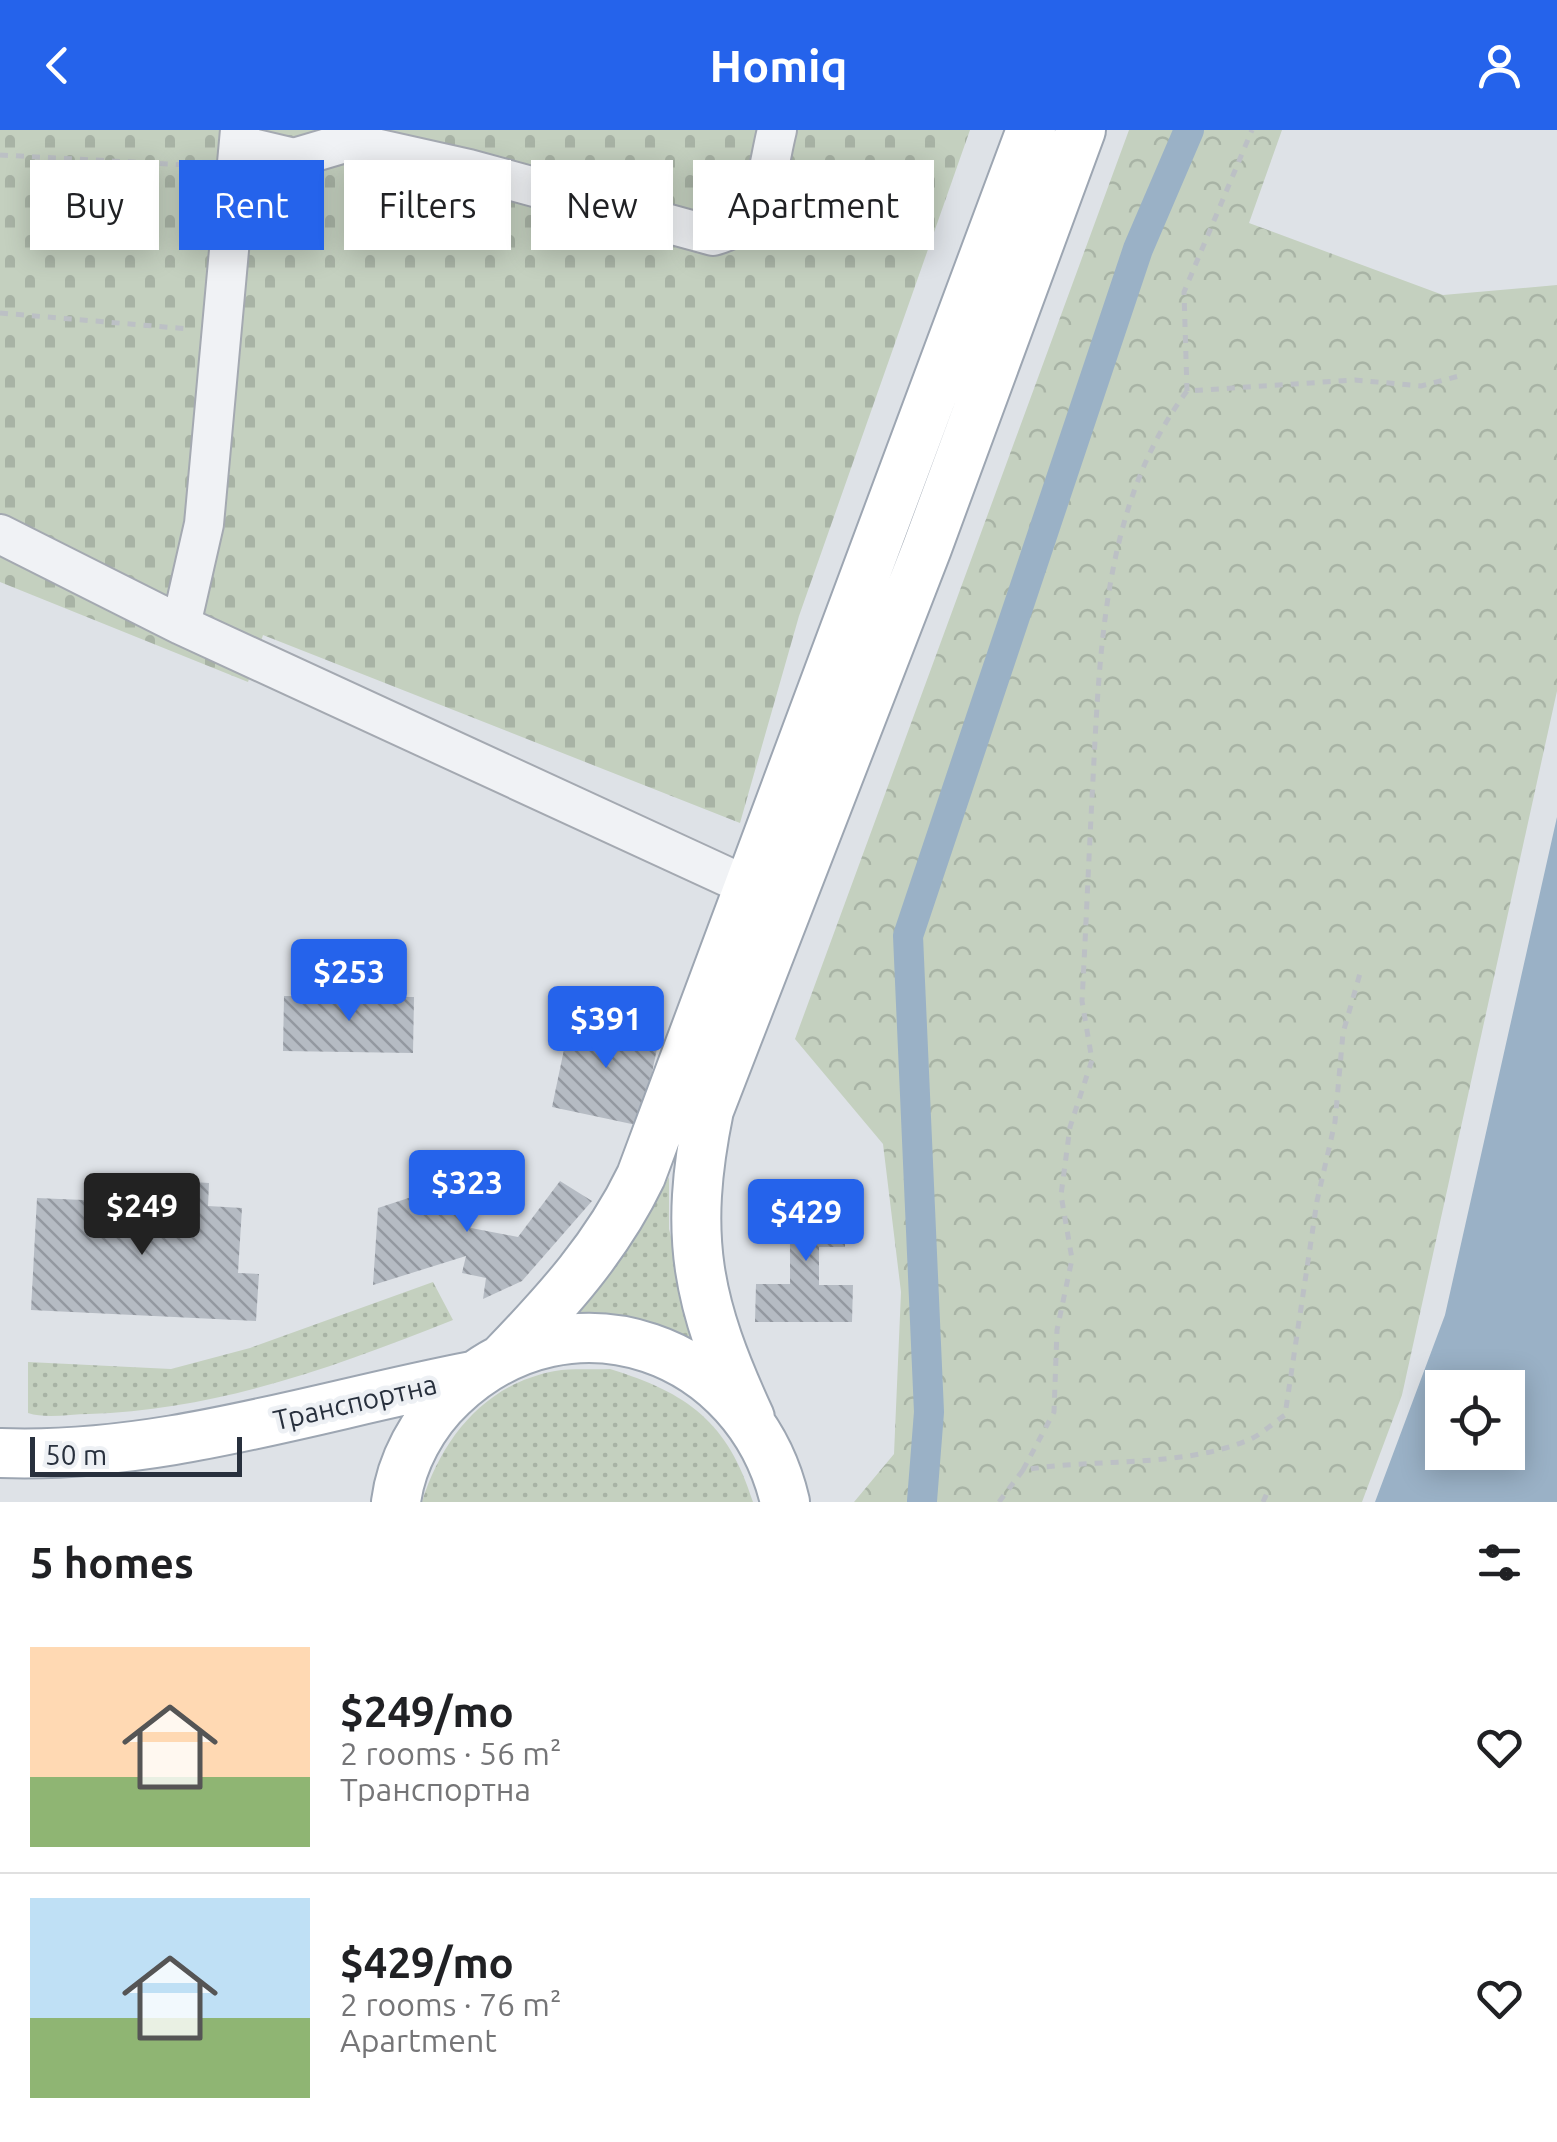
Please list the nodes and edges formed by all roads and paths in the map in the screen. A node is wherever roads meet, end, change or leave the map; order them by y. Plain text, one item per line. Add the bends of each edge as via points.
1 (777, 130) edge
2 (1030, 130) edge
3 (1080, 130) edge
4 (1252, 130) edge
5 (239, 148) edge
6 (0, 155) edge
7 (0, 314) edge
8 (222, 332) junction
9 (1459, 376) dead end
10 (1187, 391) junction
11 (0, 534) edge
12 (181, 625) junction
13 (745, 885) junction
14 (788, 905) junction
15 (1361, 970) dead end
16 (488, 1367) junction
17 (750, 1418) junction
18 (0, 1453) edge
19 (1023, 1470) junction
20 (1267, 1493) dead end
21 (396, 1502) edge
22 (785, 1502) edge
23 (999, 1502) edge
24 (1263, 1502) edge

1 - 5 lane via 759,206 733,230 713,236 348,142 294,158
2 - 13 main road
3 - 14 main road
4 - 10 path via 1184,292
5 - 6 path
5 - 8 lane
7 - 8 path
8 - 12 lane via 204,524
9 - 10 path via 1421,386 1355,380
10 - 19 path via 1165,421 1124,524 1101,622 1082,1001 1092,1060 1070,1127 1060,1195 1072,1259 1057,1330 1054,1412
11 - 12 lane
12 - 13 lane
13 - 14 lane
13 - 16 main road via 623,1213 563,1296
14 - 17 main road via 710,1110 698,1189 702,1291 716,1343
15 - 19 path via 1343,1032 1335,1122 1285,1415 1247,1441 1151,1461
16 - 17 main road, Транспортна via 555,1340 610,1338 664,1352 712,1379
16 - 18 main road, Транспортна via 174,1440
16 - 21 main road via 438,1408 413,1446
17 - 22 main road via 778,1472
19 - 23 path
20 - 24 path

